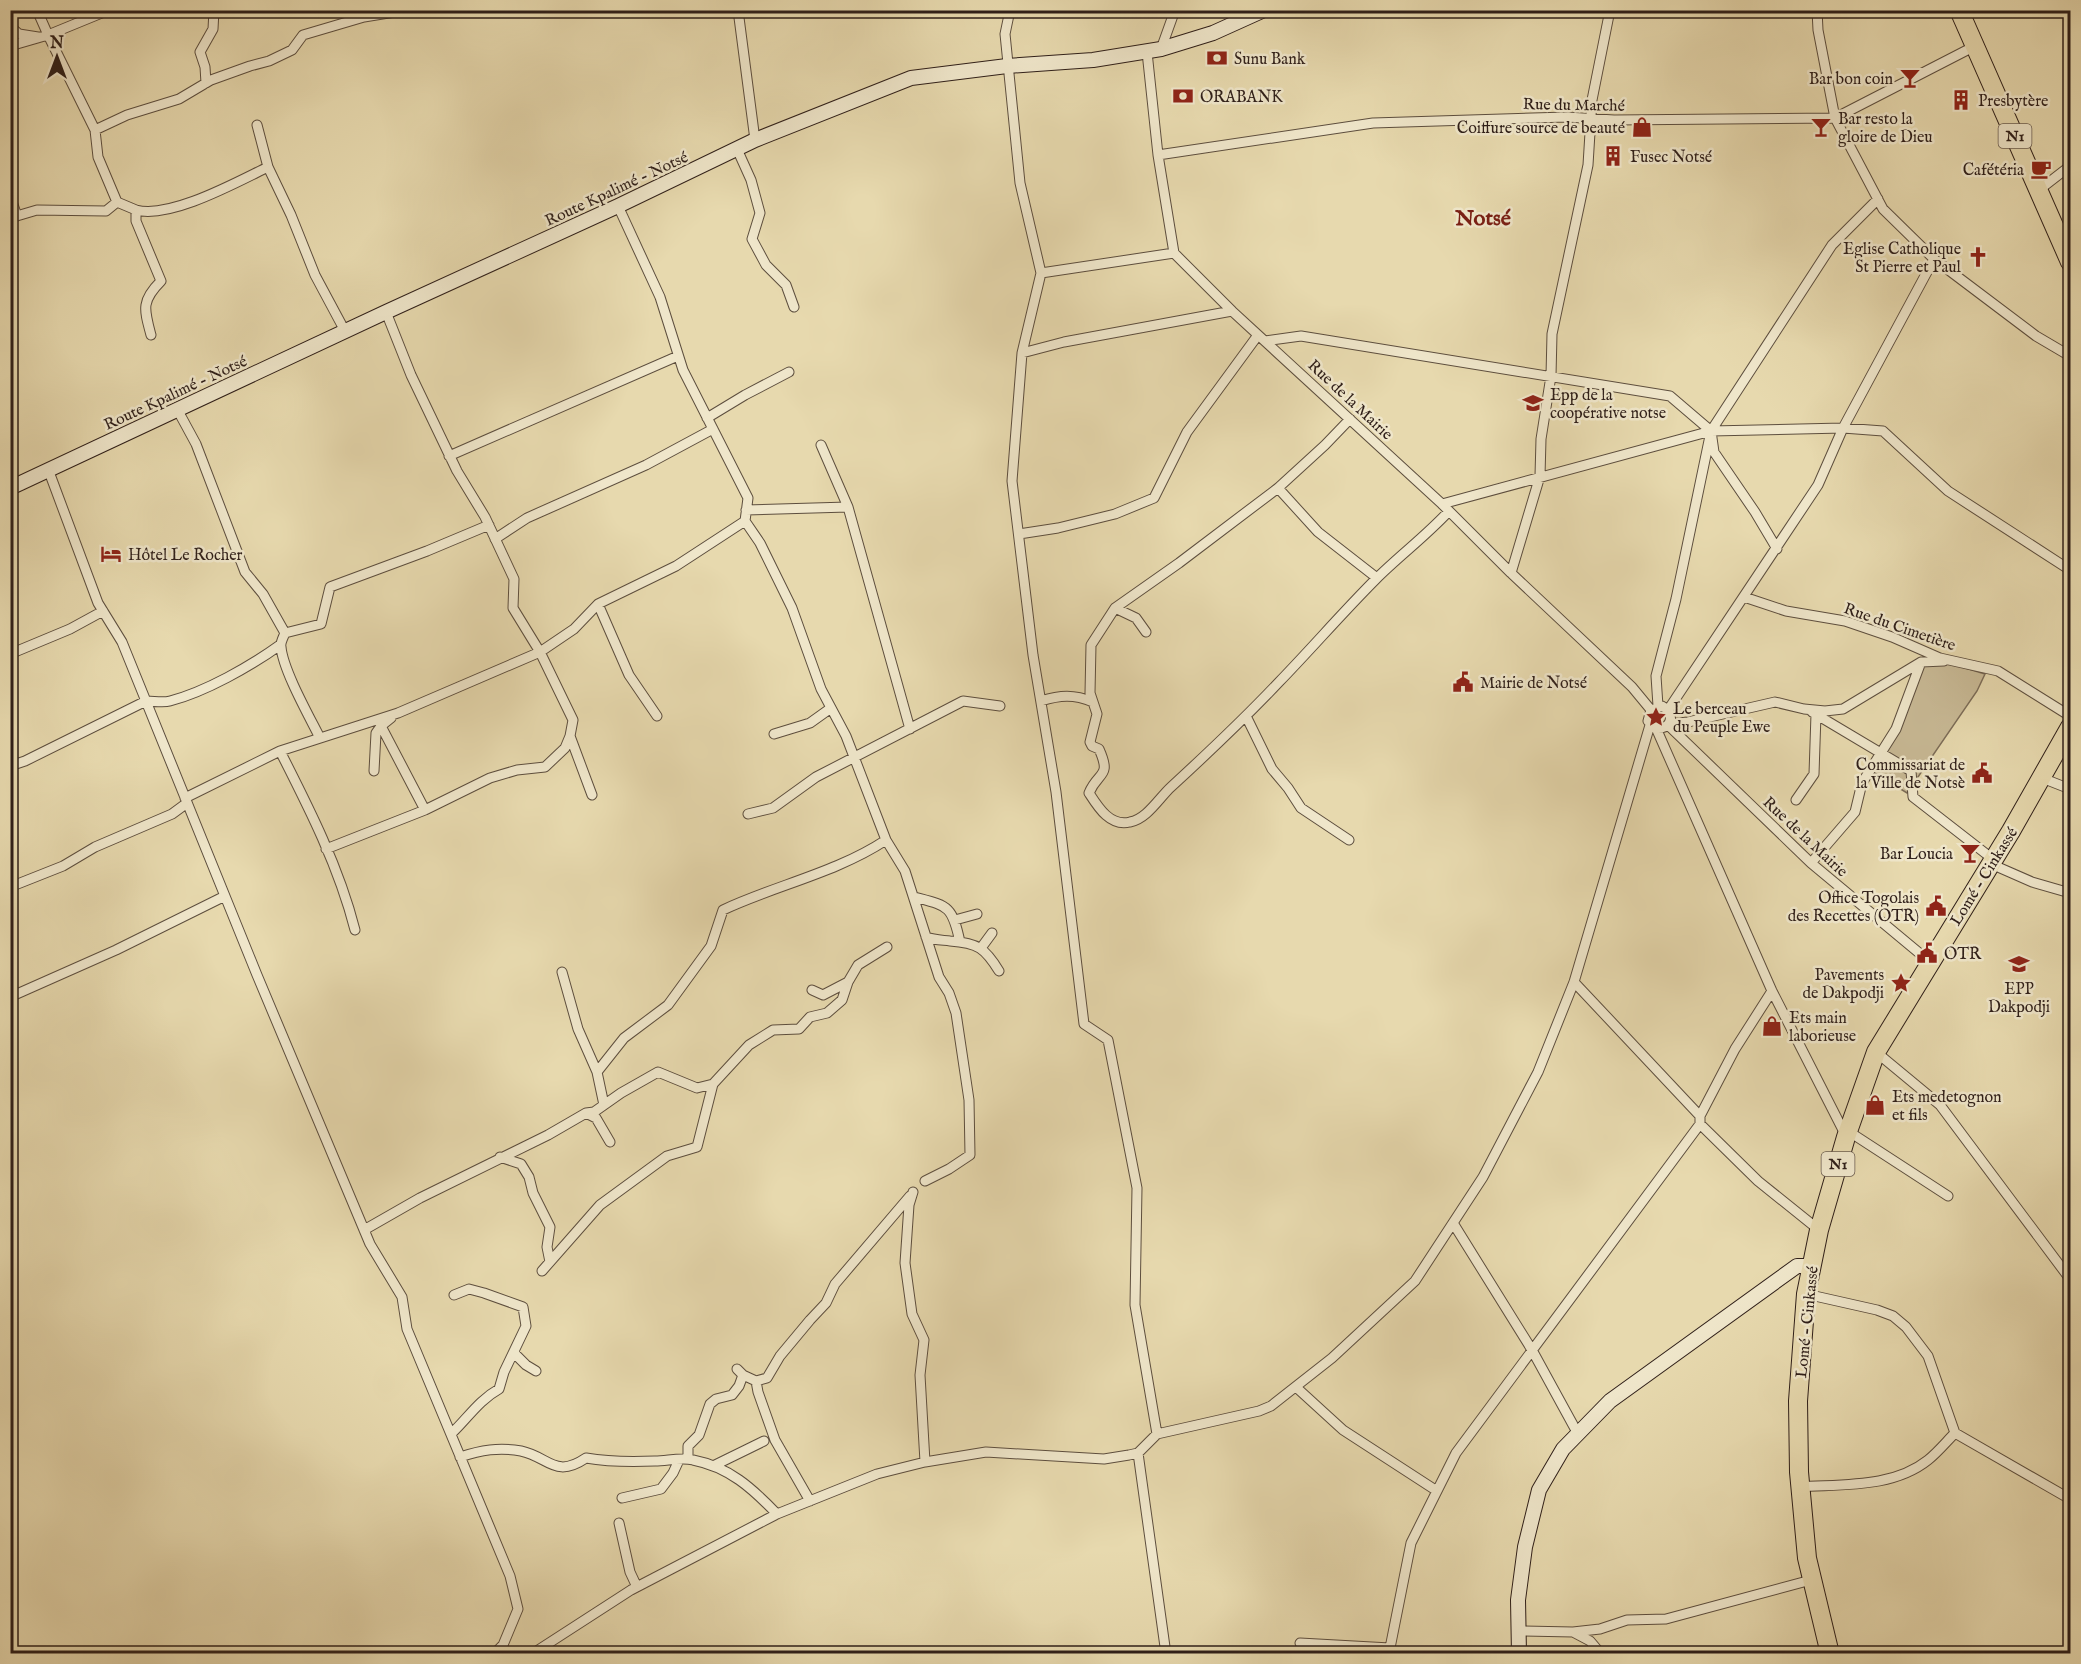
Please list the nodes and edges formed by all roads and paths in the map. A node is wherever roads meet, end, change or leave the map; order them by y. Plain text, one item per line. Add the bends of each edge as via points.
1 (37, 10) edge
2 (109, 10) edge
3 (214, 10) edge
4 (349, 10) edge
5 (407, 10) edge
6 (738, 10) edge
7 (1010, 10) edge
8 (1175, 10) edge
9 (1264, 10) edge
10 (1610, 10) edge
11 (1817, 10) edge
12 (1959, 10) edge
13 (348, 21) junction
14 (10, 26) edge
15 (44, 36) junction
16 (1975, 45) junction
17 (10, 46) edge
18 (1154, 51) junction
19 (1007, 66) junction
20 (206, 83) junction
21 (1591, 118) junction
22 (1835, 118) junction
23 (257, 124) dead end
24 (95, 130) junction
25 (755, 140) junction
26 (737, 148) junction
27 (1158, 154) junction
28 (2070, 166) edge
29 (268, 167) junction
30 (2039, 190) junction
31 (10, 196) edge
32 (1878, 199) junction
33 (117, 202) junction
34 (618, 206) junction
35 (136, 210) junction
36 (14, 217) edge
37 (1174, 253) junction
38 (1934, 259) junction
39 (2070, 262) edge
40 (1041, 273) junction
41 (795, 307) dead end
42 (1232, 311) junction
43 (386, 312) junction
44 (345, 331) junction
45 (151, 335) dead end
46 (1262, 338) junction
47 (1022, 353) junction
48 (678, 356) junction
49 (2070, 356) edge
50 (789, 372) dead end
51 (1551, 376) junction
52 (177, 409) junction
53 (707, 418) junction
54 (1350, 419) junction
55 (1843, 428) junction
56 (713, 429) junction
57 (1711, 431) junction
58 (821, 445) dead end
59 (449, 456) junction
60 (48, 469) junction
61 (1540, 476) junction
62 (10, 488) edge
63 (1278, 488) junction
64 (848, 507) junction
65 (1445, 508) junction
66 (746, 510) junction
67 (745, 521) junction
68 (489, 525) junction
69 (1019, 534) junction
70 (495, 539) junction
71 (1777, 549) junction
72 (2070, 570) edge
73 (1511, 573) junction
74 (1377, 578) junction
75 (1744, 597) junction
76 (598, 604) junction
77 (1115, 608) junction
78 (103, 611) junction
79 (1146, 632) dead end
80 (285, 633) junction
81 (280, 645) junction
82 (540, 652) junction
83 (10, 654) edge
84 (1949, 660) junction
85 (1921, 662) junction
86 (146, 701) junction
87 (1041, 701) junction
88 (1093, 702) junction
89 (1000, 706) dead end
90 (831, 708) junction
91 (1654, 708) junction
92 (1804, 709) junction
93 (1668, 710) junction
94 (398, 713) junction
95 (1816, 714) junction
96 (657, 716) dead end
97 (1246, 716) junction
98 (2070, 716) edge
99 (1669, 724) junction
100 (381, 726) junction
101 (1653, 726) junction
102 (2070, 726) edge
103 (910, 729) junction
104 (774, 734) dead end
105 (570, 736) junction
106 (320, 738) junction
107 (280, 751) junction
108 (1881, 754) junction
109 (854, 758) junction
110 (10, 766) edge
111 (374, 771) dead end
112 (2042, 778) junction
113 (2070, 789) edge
114 (592, 795) dead end
115 (1796, 800) dead end
116 (186, 801) junction
117 (424, 810) junction
118 (748, 814) dead end
119 (886, 840) junction
120 (1349, 840) dead end
121 (326, 849) junction
122 (1993, 862) junction
123 (1811, 863) junction
124 (10, 887) edge
125 (2070, 892) edge
126 (225, 896) junction
127 (914, 897) junction
128 (977, 914) dead end
129 (955, 920) junction
130 (355, 930) dead end
131 (992, 933) dead end
132 (926, 937) junction
133 (960, 942) junction
134 (887, 947) dead end
135 (981, 948) junction
136 (1930, 962) junction
137 (999, 971) dead end
138 (562, 972) dead end
139 (848, 982) junction
140 (1574, 982) junction
141 (812, 990) dead end
142 (1772, 991) junction
143 (10, 997) edge
144 (1876, 1052) junction
145 (597, 1072) junction
146 (713, 1084) junction
147 (604, 1105) junction
148 (586, 1113) junction
149 (1700, 1120) junction
150 (1847, 1134) junction
151 (610, 1142) dead end
152 (501, 1157) junction
153 (925, 1181) dead end
154 (1948, 1196) dead end
155 (1453, 1222) junction
156 (364, 1230) junction
157 (1819, 1230) junction
158 (550, 1262) junction
159 (1810, 1266) junction
160 (542, 1271) dead end
161 (2070, 1279) edge
162 (1806, 1294) junction
163 (454, 1295) dead end
164 (1532, 1350) junction
165 (514, 1353) junction
166 (536, 1371) dead end
167 (756, 1381) junction
168 (1297, 1388) junction
169 (1955, 1433) junction
170 (451, 1434) junction
171 (1157, 1434) junction
172 (1578, 1434) junction
173 (764, 1441) dead end
174 (1138, 1453) junction
175 (460, 1457) junction
176 (684, 1459) junction
177 (657, 1461) junction
178 (925, 1462) junction
179 (713, 1466) junction
180 (670, 1478) junction
181 (1800, 1487) junction
182 (1437, 1491) junction
183 (622, 1498) dead end
184 (2070, 1499) edge
185 (810, 1501) junction
186 (777, 1514) junction
187 (619, 1523) dead end
188 (1811, 1580) junction
189 (637, 1587) junction
190 (1518, 1631) junction
191 (1573, 1632) junction
192 (1300, 1643) dead end
193 (1390, 1648) junction
194 (494, 1653) edge
195 (532, 1653) edge
196 (1166, 1653) edge
197 (1402, 1653) edge
198 (1519, 1653) edge
199 (1601, 1653) edge
200 (1830, 1653) edge

1 - 15 street
2 - 15 street
3 - 20 street via 213,29 200,52
4 - 13 street
5 - 13 street
6 - 25 street
7 - 19 street via 1005,34
8 - 18 street
9 - 18 main road, Route Kpalimé - Notsé via 1213,33
10 - 21 street
11 - 22 street
12 - 16 highway, N1
13 - 20 street via 303,34 292,50
14 - 15 street via 19,34
15 - 17 street
15 - 24 street
16 - 22 street, Rue du Marché
16 - 30 highway, N1
18 - 19 main road, Route Kpalimé - Notsé
18 - 27 street
19 - 25 main road, Route Kpalimé - Notsé via 911,78
19 - 40 street via 1020,183
20 - 24 street via 179,99
21 - 22 street, Rue du Marché
21 - 27 street, Rue du Marché via 1373,123
21 - 51 street via 1588,165 1552,334
22 - 32 street
23 - 29 street
24 - 33 street via 99,157
25 - 26 main road, Route Kpalimé - Notsé
26 - 34 main road, Route Kpalimé - Notsé
26 - 41 street via 760,213 752,238 766,265 786,285
27 - 37 street
28 - 30 street
29 - 35 street via 167,211
29 - 44 street via 315,275
30 - 39 highway, N1
31 - 36 street
32 - 38 street via 1883,209
32 - 57 street via 1832,244
33 - 35 street
33 - 36 street via 106,211 37,210
34 - 43 main road, Route Kpalimé - Notsé
34 - 48 street via 660,297
35 - 45 street via 136,221 161,281 149,293 144,310
37 - 40 street
37 - 42 street, Rue de la Mairie
38 - 49 street via 2036,336
38 - 55 street
40 - 47 street
42 - 46 street, Rue de la Mairie
42 - 47 street
43 - 44 main road, Route Kpalimé - Notsé
43 - 59 street
44 - 52 main road, Route Kpalimé - Notsé
46 - 51 street via 1301,336
46 - 54 street, Rue de la Mairie
46 - 69 street via 1187,432 1154,498 1115,514
47 - 69 street via 1012,481
48 - 53 street
48 - 59 street
50 - 53 street
51 - 57 street via 1670,396
51 - 61 street via 1541,439
52 - 60 main road, Route Kpalimé - Notsé
52 - 80 street via 196,444 245,573 263,594
53 - 56 street
54 - 63 street
54 - 65 street, Rue de la Mairie
55 - 57 street
55 - 71 street via 1818,485
55 - 72 street via 1883,431 1948,491
56 - 66 street via 748,498
56 - 70 street via 646,465 526,518
57 - 61 street
57 - 71 street via 1714,453
57 - 91 street via 1656,676
58 - 64 street
59 - 68 street
60 - 62 main road, Route Kpalimé - Notsé
60 - 78 street
61 - 65 street
61 - 73 street
63 - 74 street via 1318,532
63 - 77 street
64 - 66 street
64 - 103 street
65 - 73 street, Rue de la Mairie
65 - 74 street via 1427,534
66 - 67 street
67 - 76 street via 676,566
67 - 90 street via 792,608
68 - 70 street
68 - 80 street via 330,587 321,624
69 - 87 street
70 - 82 street via 514,579 513,608
71 - 75 street
73 - 91 street, Rue de la Mairie
74 - 97 street
75 - 84 street, Rue du Cimetière via 1786,611 1845,621
75 - 93 street
76 - 82 street via 574,629
76 - 96 street via 629,675
77 - 79 street via 1136,618
77 - 88 street via 1091,645
78 - 83 street
78 - 86 street via 122,642
80 - 81 street
81 - 86 street via 201,690 168,702
81 - 106 street
82 - 94 street
82 - 105 street via 573,720
84 - 85 street
84 - 98 street, Rue du Cimetière via 1998,671
85 - 92 street via 1843,709
85 - 108 street via 1896,729
86 - 110 street
86 - 116 street
87 - 88 street via 1076,696
87 - 171 street via 1084,1024 1108,1040 1137,1188 1135,1305
88 - 97 street via 1097,714 1090,742 1100,749 1105,767 1089,793 1104,814 1127,823 1153,807
89 - 103 street via 963,701
90 - 104 street via 810,723
90 - 109 street
91 - 93 street
91 - 101 street via 1648,717
92 - 95 street
92 - 99 street via 1774,702
93 - 99 street
94 - 100 street
94 - 106 street
95 - 108 street
95 - 115 street via 1814,774
97 - 120 street via 1272,769 1301,808
99 - 101 street via 1665,728
99 - 123 street, Rue de la Mairie
100 - 111 street via 376,733
100 - 117 street
101 - 140 street
101 - 142 street
102 - 112 highway, Lomé - Cinkassé / N1
103 - 109 street
105 - 114 street
105 - 117 street via 565,748 546,767 490,778
106 - 107 street
107 - 116 street
107 - 121 street
108 - 122 street via 1911,771 1913,797
108 - 123 street via 1862,783 1855,812
109 - 118 street via 816,777 773,808
109 - 119 street
112 - 113 street
112 - 122 highway, Lomé - Cinkassé / N1
116 - 124 street via 172,814
116 - 126 street
117 - 121 street
119 - 127 street via 905,871
119 - 145 street via 864,855 723,910 711,946 668,1005 624,1038
121 - 130 street via 345,892
122 - 125 street via 2032,882
122 - 136 highway, Lomé - Cinkassé / N1
123 - 136 street, Rue de la Mairie
126 - 143 street
126 - 156 street
127 - 129 street via 943,904
127 - 132 street
128 - 129 street
129 - 133 street
131 - 135 street
132 - 133 street
132 - 153 street via 956,1013 969,1100 970,1155
133 - 135 street
134 - 139 street via 858,965
135 - 137 street via 988,952
136 - 144 highway, Lomé - Cinkassé / N1
138 - 145 street via 578,1029
139 - 141 street via 823,995
139 - 146 street via 842,1000 827,1013 810,1017 799,1029 773,1030 749,1046
140 - 149 street
140 - 155 street via 1538,1072 1483,1177
142 - 149 street via 1736,1049
142 - 150 street
144 - 150 highway, Lomé - Cinkassé / N1
144 - 161 street via 1940,1105
145 - 147 street
146 - 147 street via 697,1089 658,1072
146 - 158 street via 697,1147 667,1156 600,1205
147 - 148 street
148 - 151 street via 596,1118
148 - 152 street
149 - 157 street via 1758,1181
149 - 164 street
150 - 154 street
150 - 157 highway, Lomé - Cinkassé / N1
152 - 156 street
152 - 158 street via 521,1164 529,1177 532,1193 550,1227
155 - 164 street
155 - 168 street via 1415,1281
156 - 170 street via 402,1297 407,1329
157 - 159 highway, Lomé - Cinkassé / N1
158 - 160 street
159 - 162 highway, Lomé - Cinkassé / N1
159 - 172 main road via 1797,1266 1672,1356 1610,1401
162 - 169 street via 1877,1310 1906,1327 1928,1356
162 - 181 highway, Lomé - Cinkassé / N1 via 1798,1401
163 - 165 street via 469,1289 523,1307 526,1326
164 - 172 street
164 - 182 street via 1456,1453
165 - 166 street
165 - 170 street via 499,1389 484,1397
167 - 176 street via 740,1372 732,1395 710,1404 699,1435 688,1446
167 - 178 street via 767,1378 780,1356 826,1303 835,1284 913,1192 905,1263 912,1314 924,1340 920,1375
167 - 185 street via 775,1440
168 - 171 street via 1259,1411
168 - 182 street via 1343,1430
169 - 181 street via 1928,1460 1907,1473 1868,1483
169 - 184 street
170 - 175 street
171 - 174 street
172 - 190 main road via 1563,1449 1539,1490 1525,1547
173 - 179 street
174 - 178 street via 1104,1459 986,1452
174 - 196 street
175 - 177 street via 487,1449 522,1451 560,1467 573,1467 586,1458
175 - 194 street via 510,1576 518,1609 503,1645
176 - 177 street
176 - 179 street
176 - 180 street
177 - 180 street
178 - 185 street via 877,1474
179 - 186 street via 734,1474
180 - 183 street via 661,1490
181 - 188 highway, Lomé - Cinkassé / N1
182 - 193 street via 1411,1543
185 - 186 street
186 - 189 street
187 - 189 street
188 - 191 street via 1666,1619 1627,1620
188 - 200 highway, Lomé - Cinkassé / N1
189 - 195 street
190 - 191 street
190 - 198 main road
191 - 199 street
192 - 193 street
193 - 197 street
197 - 198 street

